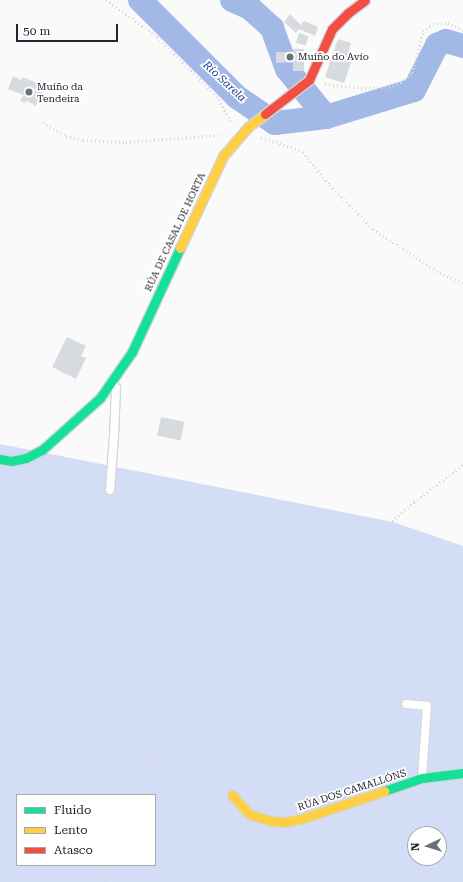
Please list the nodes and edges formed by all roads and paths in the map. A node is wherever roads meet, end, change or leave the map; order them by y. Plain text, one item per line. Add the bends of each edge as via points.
1 (106, 0) edge
2 (365, 0) edge
3 (463, 30) edge
4 (307, 81) junction
5 (43, 123) dead end
6 (245, 130) junction
7 (463, 283) edge
8 (112, 382) junction
9 (0, 459) edge
10 (463, 465) edge
11 (110, 490) dead end
12 (377, 534) dead end
13 (406, 704) dead end
14 (0, 707) edge
15 (150, 757) junction
16 (463, 773) edge
17 (422, 778) junction
18 (137, 794) edge
19 (232, 795) joint
20 (113, 866) edge
21 (106, 882) edge

1 - 6 path via 154,34 217,96 230,120
2 - 4 street, RÚA DE CASAL DE HORTA via 332,29
3 - 4 path via 448,23 433,24 422,31 412,73 389,86 361,88
4 - 6 street, RÚA DE CASAL DE HORTA
5 - 6 path via 66,136 102,142 153,140
6 - 7 path via 303,152 330,185 373,229 440,272
6 - 8 street, RÚA DE CASAL DE HORTA via 223,156 132,352
8 - 9 street, RÚA DE CASAL DE HORTA via 89,409 42,450 26,458 11,461
8 - 11 lane via 116,388
10 - 12 path
13 - 17 lane via 427,706
14 - 15 path via 77,726
15 - 18 path
15 - 19 path
16 - 17 street, RÚA DOS CAMALLÓNS
17 - 19 street, RÚA DOS CAMALLÓNS via 301,819 285,822 271,821 249,814
20 - 21 path

